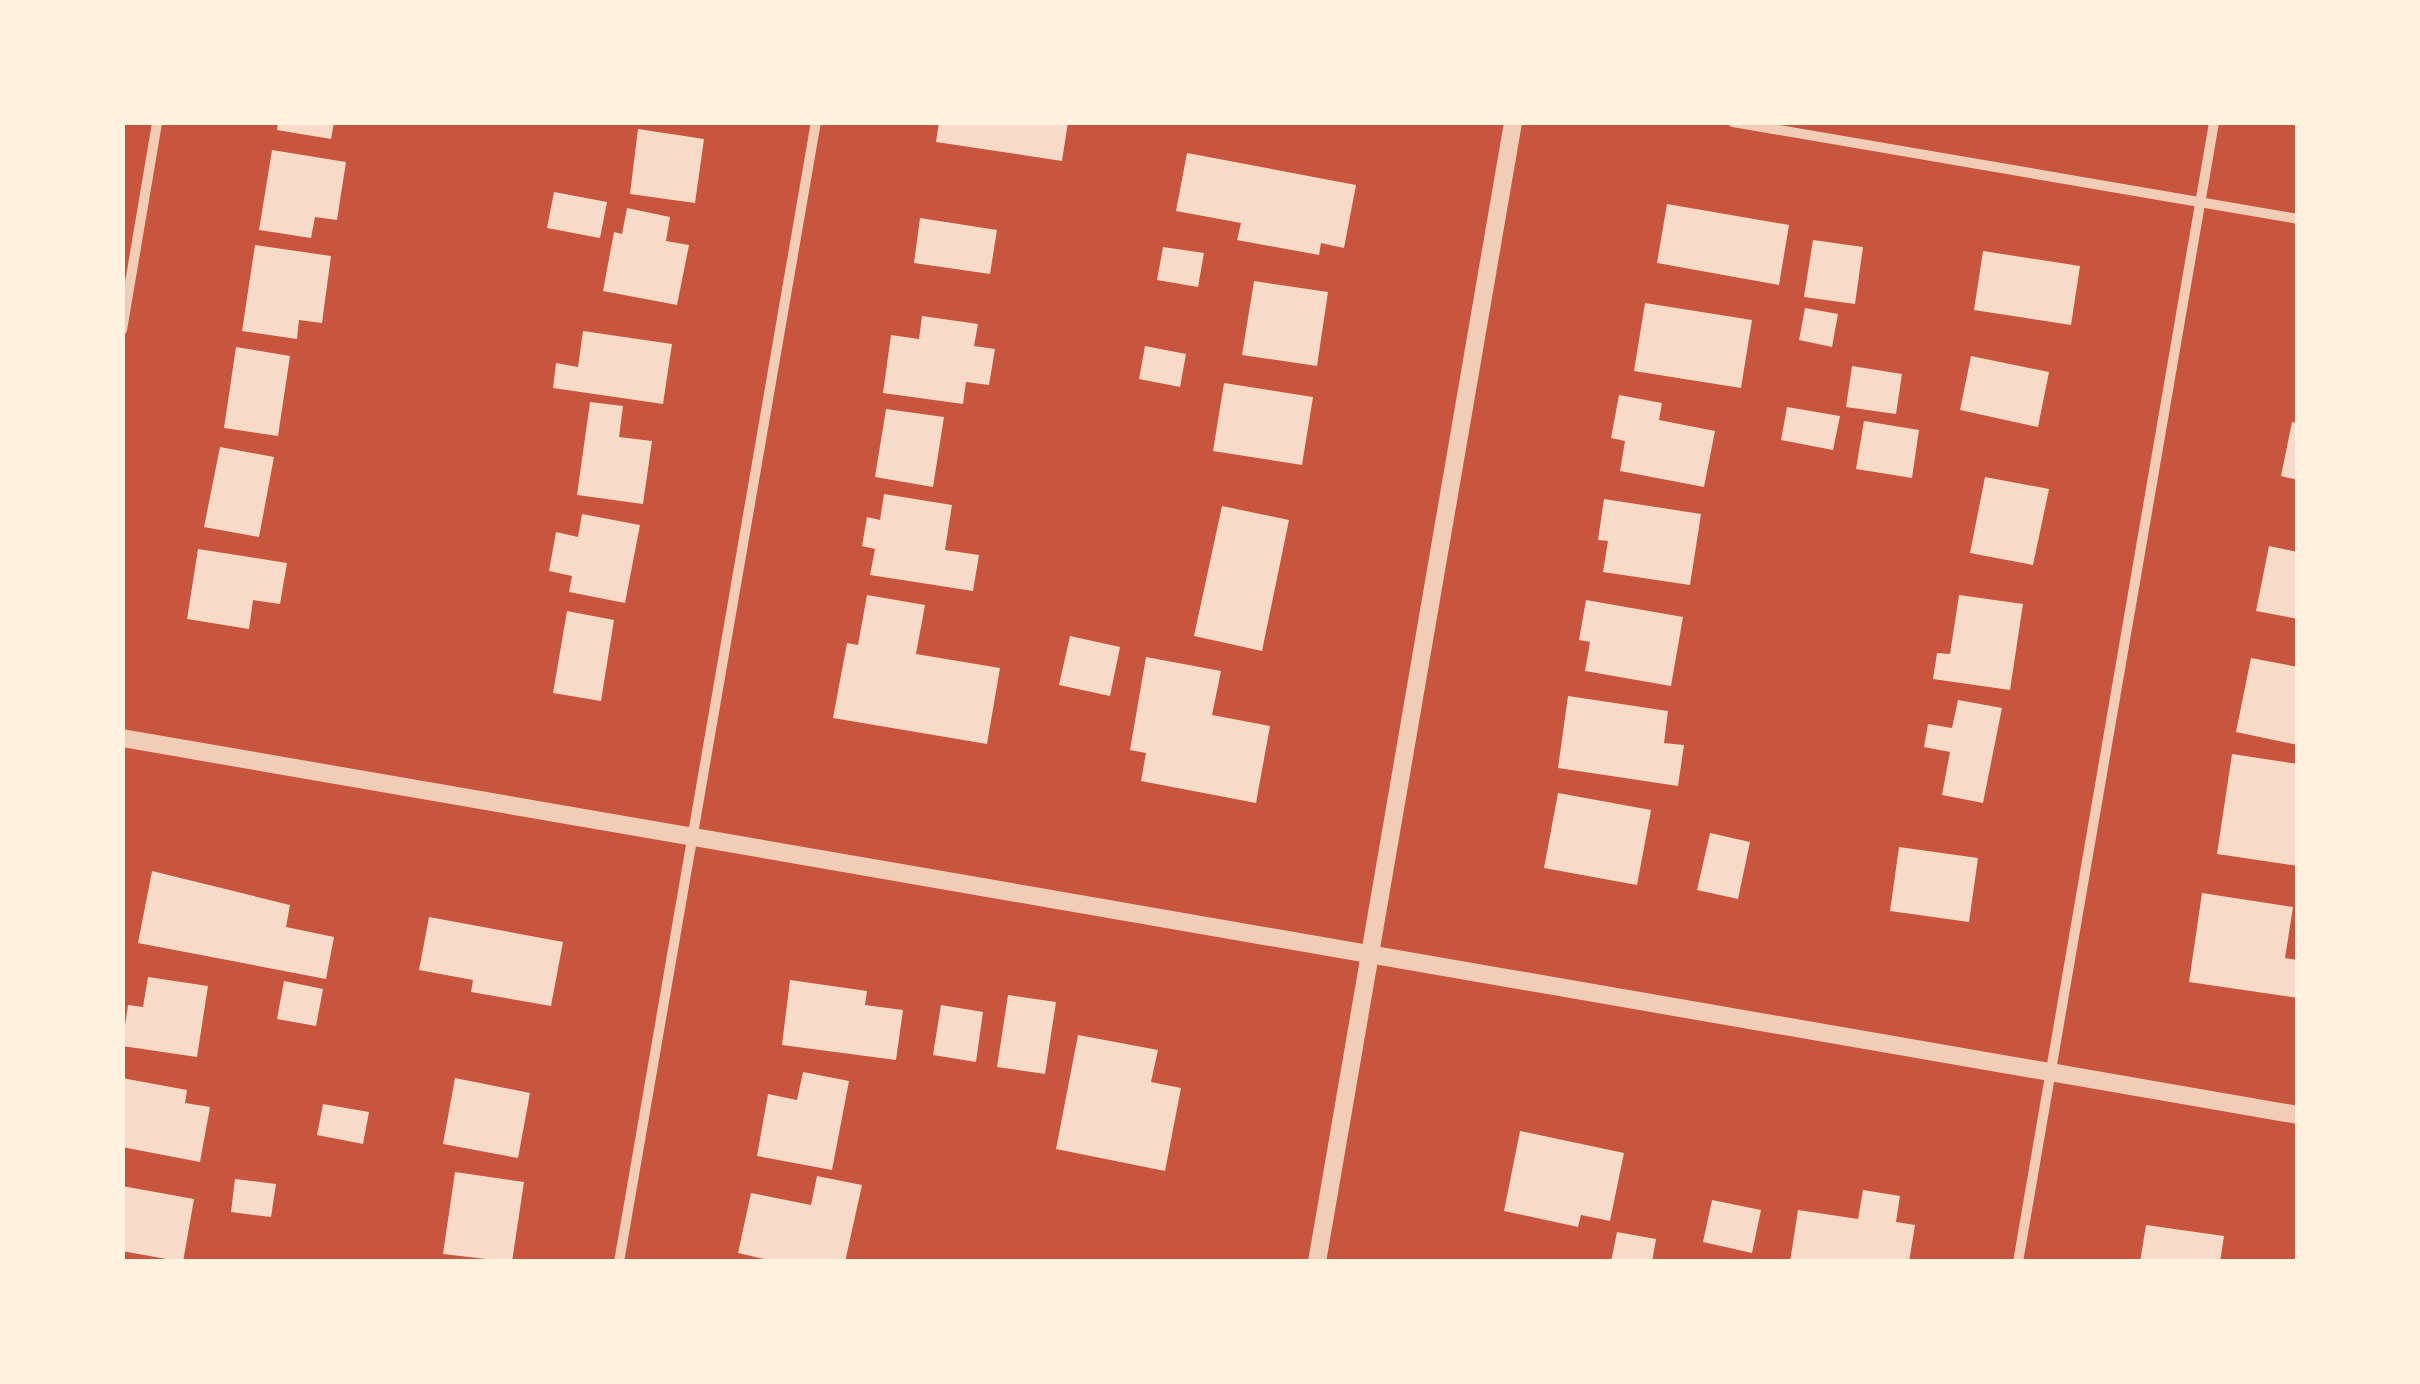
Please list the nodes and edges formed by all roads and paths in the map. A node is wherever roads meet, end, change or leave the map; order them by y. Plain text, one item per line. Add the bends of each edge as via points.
1 (157, 122) edge
2 (816, 122) edge
3 (1513, 122) edge
4 (1733, 122) edge
5 (2214, 122) edge
6 (2199, 202) junction
7 (2298, 219) edge
8 (122, 330) edge
9 (122, 738) edge
10 (690, 835) junction
11 (1367, 954) junction
12 (2052, 1073) junction
13 (2298, 1115) edge
14 (619, 1262) edge
15 (1317, 1262) edge
16 (2018, 1262) edge

1 - 8 street
2 - 10 street
3 - 11 street
4 - 6 street
5 - 6 street
6 - 7 street
6 - 12 street
9 - 10 street
10 - 11 street
10 - 14 street
11 - 12 street
11 - 15 street
12 - 13 street
12 - 16 street

